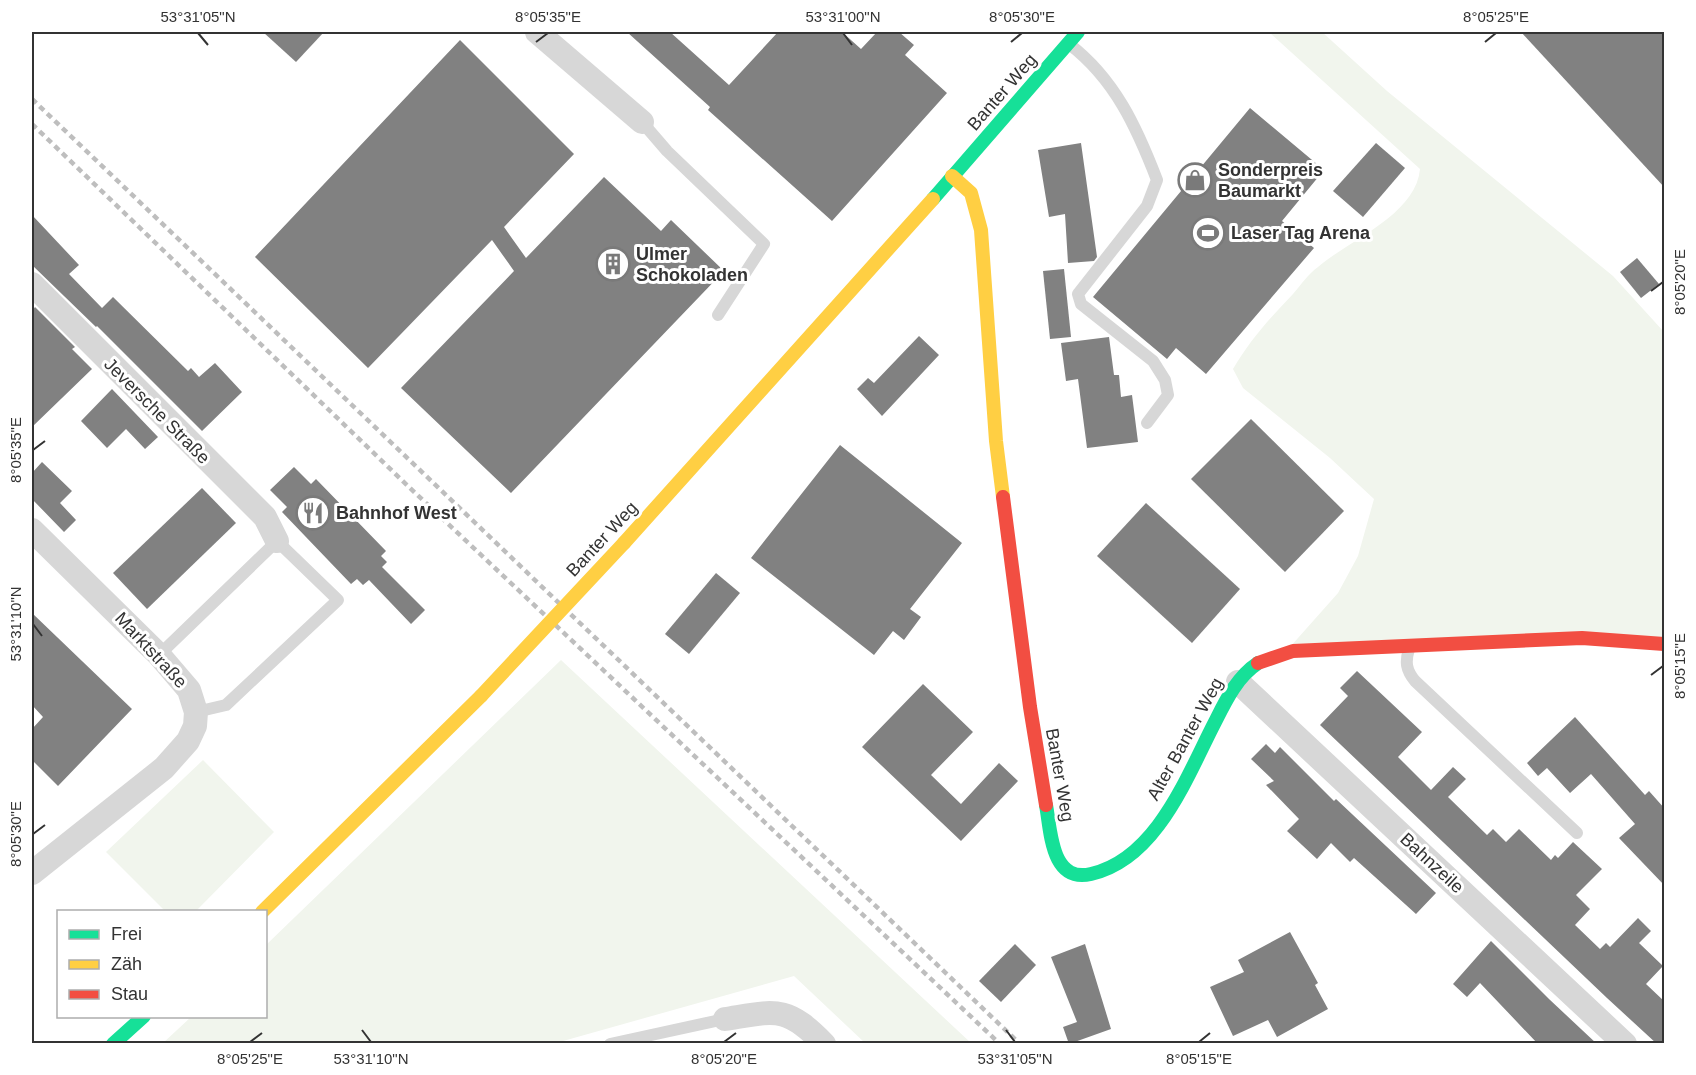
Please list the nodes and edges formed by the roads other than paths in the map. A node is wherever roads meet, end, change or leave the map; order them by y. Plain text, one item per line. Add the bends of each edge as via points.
1 (537, 32) edge
2 (1078, 32) edge
3 (1068, 43) junction
4 (642, 122) joint
5 (952, 176) junction
6 (32, 284) edge
7 (718, 315) dead end
8 (1147, 423) dead end
9 (32, 530) edge
10 (276, 541) junction
11 (1665, 644) edge
12 (1411, 645) junction
13 (159, 655) junction
14 (1238, 682) junction
15 (196, 712) junction
16 (1576, 833) dead end
17 (1054, 852) joint
18 (32, 873) edge
19 (264, 910) edge
20 (143, 1018) edge
21 (725, 1019) joint
22 (113, 1044) edge
23 (610, 1044) edge
24 (824, 1044) edge
25 (1625, 1044) edge

1 - 4 street
2 - 3 street, Banter Weg
3 - 5 street, Banter Weg
3 - 8 lane via 1101,71 1140,136 1156,180 1147,206 1078,294 1082,304 1153,361 1161,372 1168,395
4 - 7 lane via 764,244
5 - 17 street, Banter Weg via 971,193 981,230 996,441 1030,707
5 - 19 street, Banter Weg, bridge via 624,543 481,696
6 - 10 street, Jeversche Straße via 265,517
9 - 13 street, Marktstraße
10 - 13 lane
10 - 15 lane via 338,600 226,705
11 - 12 street, Alter Banter Weg via 1582,638
12 - 14 street, Alter Banter Weg via 1275,654 1260,660
12 - 16 lane via 1407,671 1415,681
13 - 15 street, Marktstraße via 189,690
14 - 17 street, Alter Banter Weg via 1178,793 1136,850 1108,871 1091,876 1076,876 1065,870
14 - 25 street, Bahnzeile
15 - 18 street via 188,741 164,768
20 - 22 street
21 - 23 lane
21 - 24 street via 773,1011 794,1016

